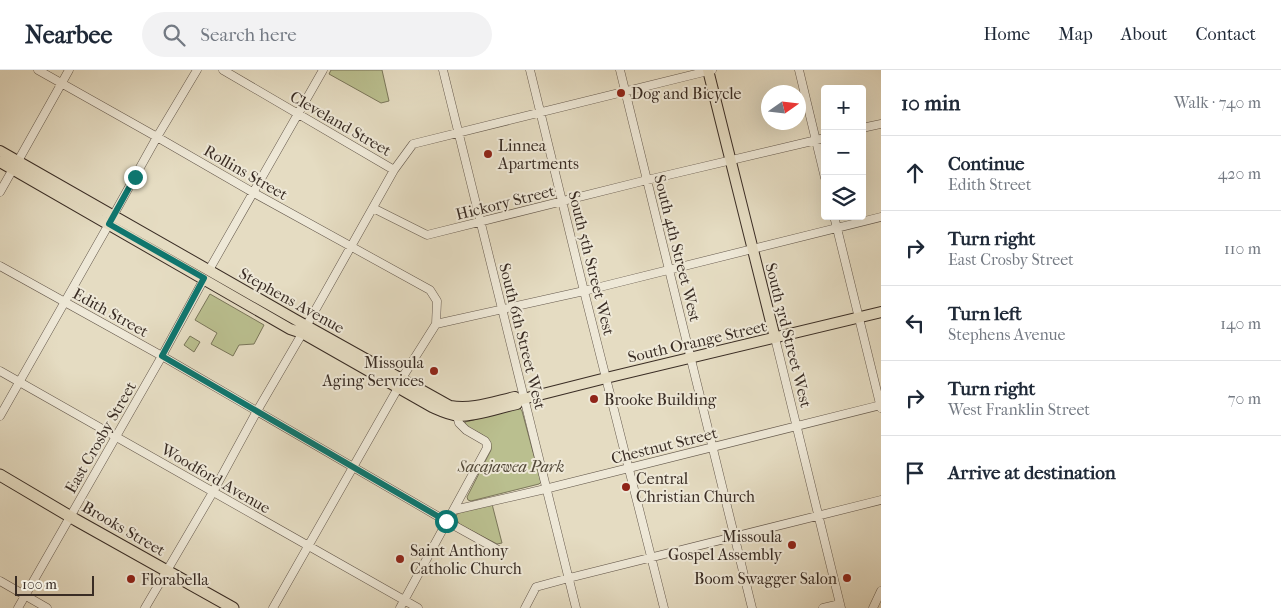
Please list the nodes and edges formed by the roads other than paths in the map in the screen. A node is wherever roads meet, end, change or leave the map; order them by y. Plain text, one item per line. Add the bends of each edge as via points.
1 (38, 70) edge
2 (69, 70) edge
3 (196, 70) edge
4 (222, 70) edge
5 (323, 70) edge
6 (444, 70) edge
7 (530, 70) edge
8 (620, 70) edge
9 (710, 70) edge
10 (799, 70) edge
11 (61, 83) junction
12 (624, 91) junction
13 (541, 113) junction
14 (298, 114) junction
15 (881, 124) edge
16 (866, 127) edge
17 (459, 132) junction
18 (157, 137) junction
19 (821, 139) edge
20 (815, 140) junction
21 (0, 151) edge
22 (731, 160) junction
23 (0, 162) edge
24 (16, 165) junction
25 (394, 170) junction
26 (824, 175) edge
27 (648, 180) junction
28 (0, 192) edge
29 (254, 193) junction
30 (562, 201) junction
31 (373, 208) junction
32 (881, 217) edge
33 (111, 220) junction
34 (835, 220) edge
35 (482, 222) junction
36 (837, 228) junction
37 (350, 247) junction
38 (752, 248) junction
39 (0, 266) edge
40 (669, 270) junction
41 (207, 274) junction
42 (584, 291) junction
43 (65, 302) junction
44 (503, 310) junction
45 (881, 312) edge
46 (859, 318) junction
47 (436, 324) junction
48 (304, 329) junction
49 (775, 338) junction
50 (162, 356) junction
51 (691, 358) junction
52 (0, 371) edge
53 (606, 378) junction
54 (20, 382) junction
55 (400, 383) junction
56 (522, 399) junction
57 (881, 406) edge
58 (257, 411) junction
59 (0, 416) edge
60 (457, 416) junction
61 (796, 427) junction
62 (115, 436) junction
63 (712, 447) junction
64 (354, 467) junction
65 (628, 468) junction
66 (0, 474) edge
67 (546, 488) junction
68 (212, 492) junction
69 (881, 500) edge
70 (454, 510) junction
71 (818, 515) junction
72 (70, 516) junction
73 (446, 521) junction
74 (735, 537) junction
75 (309, 546) junction
76 (498, 549) dead end
77 (651, 558) junction
78 (166, 570) junction
79 (569, 578) junction
80 (0, 581) edge
81 (881, 591) edge
82 (25, 595) junction
83 (404, 600) junction
84 (840, 606) edge
85 (18, 608) edge
86 (47, 608) edge
87 (145, 608) edge
88 (233, 608) edge
89 (273, 608) edge
90 (400, 608) edge
91 (418, 608) edge
92 (525, 608) edge
93 (576, 608) edge
94 (664, 608) edge
95 (752, 608) edge
96 (823, 608) edge
97 (873, 608) edge

1 - 11 street, Rollins Street
2 - 11 street
3 - 18 street
4 - 14 street, Cleveland Street
5 - 14 street, East Crosby Street
6 - 17 street, South 6th Street West
7 - 13 street, South 5th Street West
8 - 12 street, South 4th Street West
9 - 12 street
9 - 22 main road, South 3rd Street West
10 - 20 street
11 - 18 street, Rollins Street
11 - 24 street
12 - 13 street
12 - 27 street, South 4th Street West
13 - 17 street
13 - 30 street, South 5th Street West
14 - 25 street, Cleveland Street
14 - 29 street, East Crosby Street
15 - 16 street
17 - 25 street via 413,144
17 - 35 street, South 6th Street West
18 - 29 street, Rollins Street
18 - 33 street
19 - 20 street, Hickory Street
20 - 22 street, Hickory Street
20 - 26 street
21 - 24 main road, Stephens Avenue
22 - 27 street, Hickory Street
22 - 38 main road, South 3rd Street West
23 - 24 main road, Stephens Avenue
24 - 28 street
24 - 33 main road, Stephens Avenue
25 - 31 street
27 - 30 street, Hickory Street
27 - 40 street, South 4th Street West
29 - 37 street, Rollins Street
29 - 41 street, East Crosby Street
30 - 35 street, Hickory Street
30 - 42 street, South 5th Street West
31 - 35 street, Hickory Street via 427,235
31 - 37 street
32 - 36 street
33 - 41 main road, Stephens Avenue
33 - 43 street
34 - 36 street
35 - 44 street, South 6th Street West
36 - 38 street
36 - 46 street
37 - 47 street, Rollins Street via 430,290 437,301
37 - 48 street
38 - 40 street
38 - 49 main road, South 3rd Street West
39 - 43 street, Edith Street
40 - 42 street
40 - 51 street, South 4th Street West
41 - 48 main road, Stephens Avenue via 290,329
41 - 50 street, East Crosby Street
42 - 44 street
42 - 53 street, South 5th Street West
43 - 50 street, Edith Street
43 - 54 street
44 - 47 street
44 - 56 street, South 6th Street West
45 - 46 main road, South Orange Street
46 - 49 main road, South Orange Street
46 - 57 street
47 - 55 street
48 - 55 main road, Stephens Avenue
48 - 58 street
49 - 51 main road, South Orange Street
49 - 61 street, South 3rd Street West
50 - 58 street, Edith Street
50 - 62 street, East Crosby Street
51 - 53 main road, South Orange Street
51 - 63 street, South 4th Street West
52 - 54 street, Woodford Avenue
53 - 56 main road, South Orange Street
53 - 65 street, South 5th Street West
54 - 59 street
54 - 62 street, Woodford Avenue
55 - 56 main road, Stephens Avenue via 455,407 470,408 515,397
55 - 60 main road, Stephens Avenue via 432,407
55 - 64 street
56 - 60 main road, Stephens Avenue via 517,404
56 - 67 street, South 6th Street West
57 - 61 street, Chestnut Street
58 - 64 street, Edith Street
58 - 68 street
60 - 70 street, Stephens Avenue via 459,423 487,444
61 - 63 street, Chestnut Street
61 - 71 street, South 3rd Street West
62 - 68 street, Woodford Avenue
62 - 72 street, East Crosby Street
63 - 65 street, Chestnut Street
63 - 74 street, South 4th Street West
64 - 73 street, Edith Street
64 - 75 street
65 - 67 street, Chestnut Street
65 - 77 street, South 5th Street West
66 - 72 highway, Brooks Street
67 - 70 street, Chestnut Street
67 - 79 street, South 6th Street West
68 - 75 street, Woodford Avenue
68 - 78 street
69 - 71 street
70 - 73 street
71 - 74 street
71 - 84 street, South 3rd Street West
72 - 78 highway, Brooks Street
72 - 82 street, East Crosby Street
73 - 76 street, Edith Street
73 - 83 street
74 - 77 street
74 - 95 street, South 4th Street West
75 - 83 street, Woodford Avenue
75 - 89 street
77 - 79 street
77 - 94 street, South 5th Street West
78 - 87 street
78 - 88 highway, Brooks Street
79 - 92 street via 536,587
79 - 93 street, South 6th Street West
80 - 82 street
81 - 97 street
82 - 85 street, East Crosby Street
82 - 86 street
83 - 90 street
83 - 91 street, Woodford Avenue
84 - 96 street

